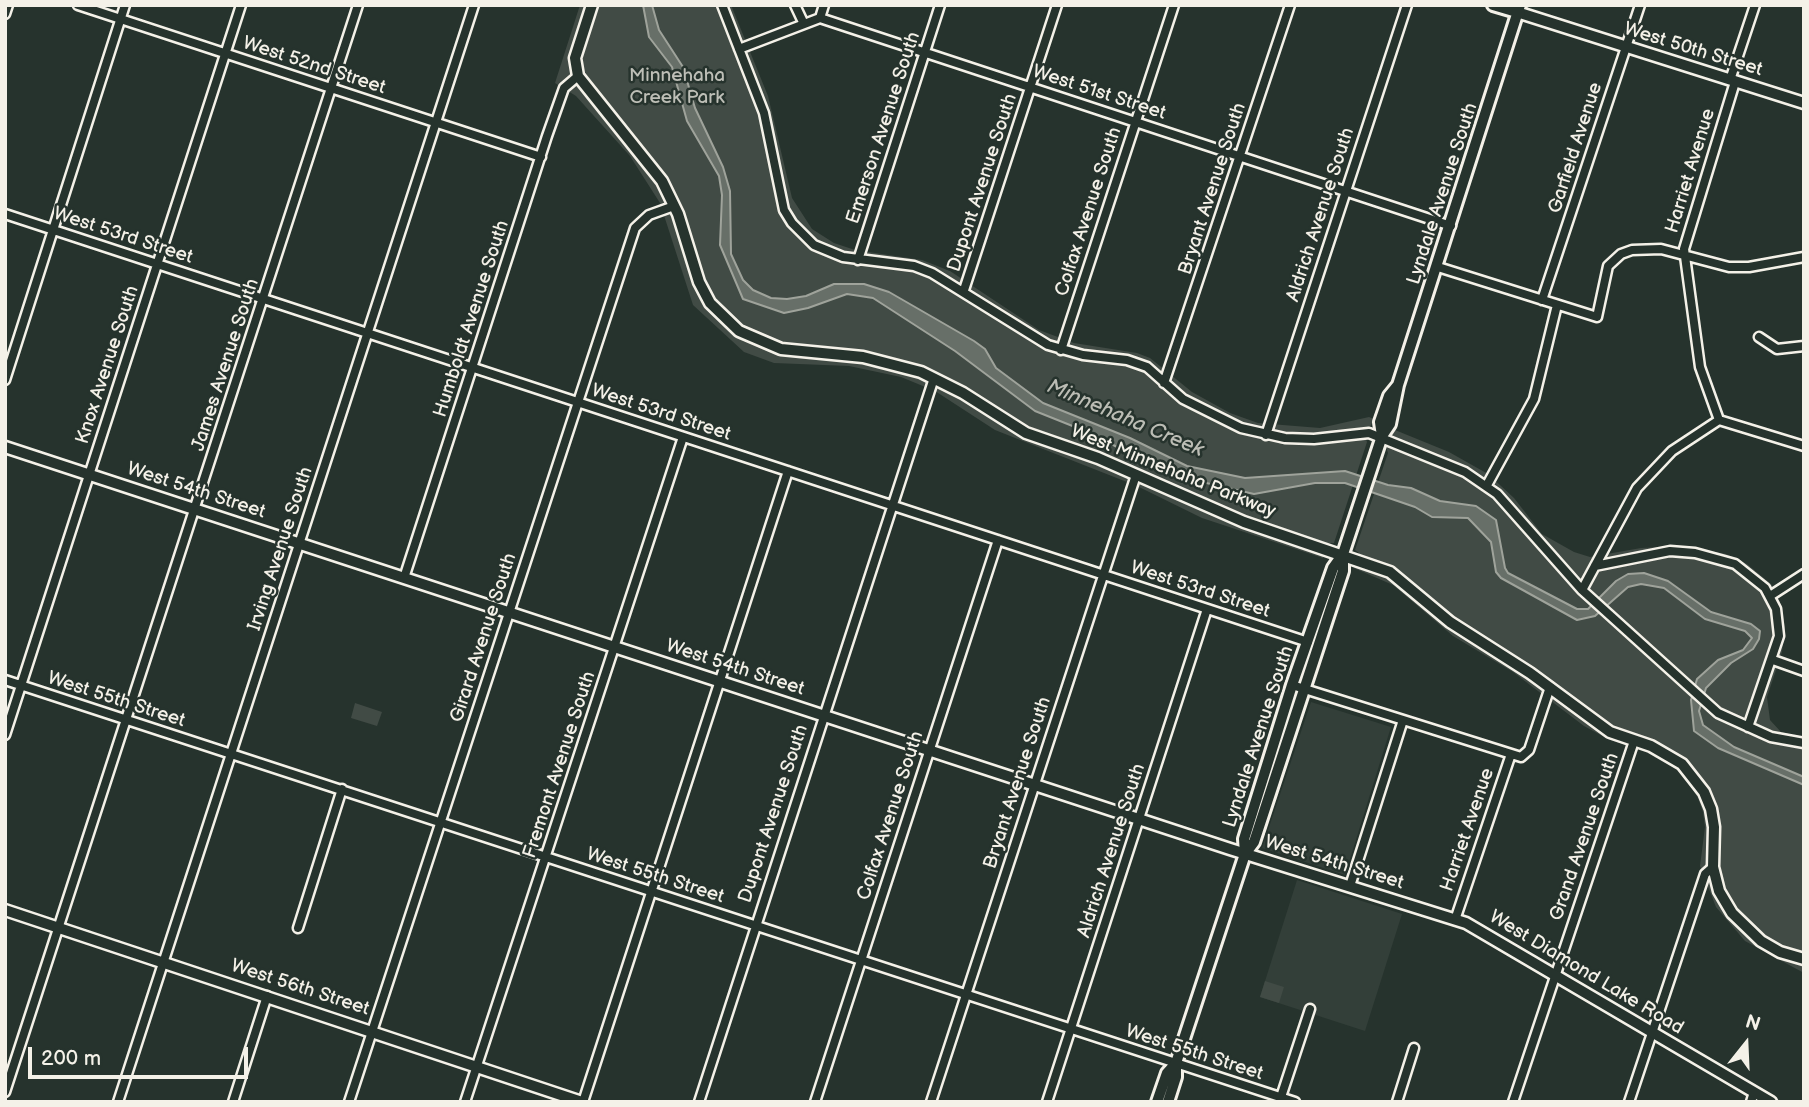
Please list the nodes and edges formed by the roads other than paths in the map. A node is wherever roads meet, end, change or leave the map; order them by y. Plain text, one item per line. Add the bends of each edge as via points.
1 (8, 5) edge
2 (78, 5) edge
3 (125, 5) edge
4 (241, 5) edge
5 (358, 5) edge
6 (474, 5) edge
7 (592, 5) edge
8 (722, 5) edge
9 (795, 5) edge
10 (824, 5) edge
11 (940, 5) edge
12 (1058, 5) edge
13 (1174, 5) edge
14 (1290, 5) edge
15 (1407, 5) edge
16 (1493, 5) edge
17 (1640, 5) edge
18 (1755, 5) edge
19 (1522, 8) edge
20 (5, 15) edge
21 (820, 18) junction
22 (120, 19) junction
23 (803, 22) junction
24 (1626, 47) junction
25 (739, 49) junction
26 (925, 52) junction
27 (225, 53) junction
28 (578, 76) junction
29 (1733, 81) junction
30 (1031, 87) junction
31 (331, 89) junction
32 (1804, 103) edge
33 (1136, 122) junction
34 (437, 124) junction
35 (1240, 156) junction
36 (541, 157) junction
37 (1345, 191) junction
38 (674, 206) junction
39 (5, 214) edge
40 (1451, 226) junction
41 (52, 229) junction
42 (1684, 256) junction
43 (1804, 257) edge
44 (858, 260) junction
45 (158, 263) junction
46 (1437, 267) junction
47 (964, 290) junction
48 (264, 299) junction
49 (1542, 300) junction
50 (1557, 305) junction
51 (369, 333) junction
52 (1759, 337) dead end
53 (1804, 346) edge
54 (1060, 350) junction
55 (473, 368) junction
56 (934, 378) junction
57 (5, 380) edge
58 (1164, 383) junction
59 (578, 402) junction
60 (1719, 420) junction
61 (1266, 435) junction
62 (1382, 436) junction
63 (683, 437) junction
64 (1804, 446) edge
65 (5, 447) edge
66 (788, 471) junction
67 (89, 474) junction
68 (1136, 475) junction
69 (1487, 485) junction
70 (892, 506) junction
71 (196, 510) junction
72 (998, 540) junction
73 (299, 544) junction
74 (1343, 554) junction
75 (1595, 566) junction
76 (1804, 574) edge
77 (1103, 575) junction
78 (404, 578) junction
79 (1582, 590) junction
80 (1770, 596) junction
81 (1207, 609) junction
82 (508, 612) junction
83 (1308, 642) junction
84 (614, 647) junction
85 (1773, 660) junction
86 (1804, 671) edge
87 (5, 680) edge
88 (718, 681) junction
89 (22, 685) junction
90 (1292, 685) junction
91 (1550, 687) junction
92 (1304, 690) junction
93 (823, 715) junction
94 (127, 720) junction
95 (1403, 720) junction
96 (1748, 727) junction
97 (5, 735) edge
98 (1634, 741) junction
99 (1804, 743) edge
100 (928, 750) junction
101 (232, 754) junction
102 (1511, 754) junction
103 (1034, 784) junction
104 (342, 789) junction
105 (1139, 819) junction
106 (441, 823) junction
107 (1245, 854) junction
108 (547, 857) junction
109 (1713, 867) junction
110 (1350, 887) junction
111 (651, 891) junction
112 (5, 910) edge
113 (1455, 919) junction
114 (754, 925) junction
115 (58, 928) junction
116 (298, 928) dead end
117 (1804, 959) edge
118 (863, 960) junction
119 (163, 961) junction
120 (1554, 974) junction
121 (966, 995) junction
122 (267, 996) junction
123 (1310, 1009) dead end
124 (1071, 1029) junction
125 (372, 1030) junction
126 (1652, 1031) junction
127 (1414, 1048) dead end
128 (1175, 1063) junction
129 (477, 1067) junction
130 (5, 1092) edge
131 (1752, 1097) edge
132 (1280, 1100) edge
133 (118, 1102) edge
134 (233, 1102) edge
135 (349, 1102) edge
136 (465, 1102) edge
137 (583, 1102) edge
138 (699, 1102) edge
139 (815, 1102) edge
140 (931, 1102) edge
141 (1047, 1102) edge
142 (1157, 1102) edge
143 (1168, 1102) edge
144 (1296, 1102) edge
145 (1397, 1102) edge
146 (1513, 1102) edge
147 (1629, 1102) edge
148 (1772, 1102) edge

1 - 20 street
2 - 22 street, West 52nd Street
3 - 22 street
4 - 27 street, Knox Avenue South
5 - 31 street, James Avenue South
6 - 34 street, Irving Avenue South
7 - 28 street via 575,58
8 - 25 street
9 - 23 street
10 - 21 street
11 - 26 street, Emerson Avenue South
12 - 30 street, Dupont Avenue South
13 - 33 street, Colfax Avenue South
14 - 35 street, Bryant Avenue South
15 - 37 street, Aldrich Avenue South
16 - 19 main road, West 50th Street
17 - 24 street, Garfield Avenue
18 - 29 street, Harriet Avenue
19 - 24 street, West 50th Street
19 - 40 main road, Lyndale Avenue South
21 - 23 street
21 - 26 street, West 51st Street
22 - 27 street, West 52nd Street
22 - 41 street
23 - 25 street
24 - 29 street, West 50th Street
24 - 49 street, Garfield Avenue
25 - 44 street via 764,113 784,210 814,244
26 - 30 street, West 51st Street
26 - 44 street, Emerson Avenue South
27 - 31 street, West 52nd Street
27 - 45 street, Knox Avenue South
28 - 36 street, Humboldt Avenue South via 564,88
28 - 38 street, West Minnehaha Parkway via 646,158
29 - 32 street, West 50th Street
29 - 42 street, Harriet Avenue
30 - 33 street, West 51st Street
30 - 47 street, Dupont Avenue South
31 - 34 street, West 52nd Street
31 - 48 street, James Avenue South
33 - 35 street, West 51st Street
33 - 54 street, Colfax Avenue South
34 - 36 street, West 52nd Street
34 - 51 street, Irving Avenue South
35 - 37 street, West 51st Street
35 - 58 street, Bryant Avenue South
36 - 55 street, Humboldt Avenue South
37 - 40 street, West 51st Street
37 - 61 street, Aldrich Avenue South
38 - 56 street, West Minnehaha Parkway via 703,292 739,331 781,349 884,360
38 - 59 street, Girard Avenue South via 649,215 635,228
39 - 41 street, West 53rd Street
40 - 46 main road, Lyndale Avenue South
41 - 45 street, West 53rd Street
41 - 57 street
42 - 43 street via 1709,264 1749,267
42 - 50 street via 1645,248 1621,254 1604,275 1597,317
42 - 60 street, Harriet Avenue via 1700,367
44 - 47 street via 914,266
45 - 48 street, West 53rd Street
45 - 67 street, Knox Avenue South
46 - 49 street
46 - 62 main road, Lyndale Avenue South via 1398,385 1380,422
47 - 54 street via 1013,326
48 - 51 street, West 53rd Street
48 - 71 street, James Avenue South
49 - 50 street
50 - 69 street via 1534,399
51 - 55 street, West 53rd Street
51 - 73 street, Irving Avenue South
52 - 53 street via 1777,349
54 - 58 street via 1133,362 1147,367
55 - 59 street, West 53rd Street
55 - 78 street, Humboldt Avenue South
56 - 68 street, West Minnehaha Parkway via 1018,430
56 - 70 street, Dupont Avenue South
58 - 61 street via 1221,420
59 - 63 street, West 53rd Street
59 - 82 street, Girard Avenue South
60 - 64 street
60 - 75 street via 1672,450 1637,488
61 - 62 street via 1314,439 1364,432
62 - 69 street
62 - 74 main road, Lyndale Avenue South
63 - 66 street, West 53rd Street
63 - 84 street, Fremont Avenue South
65 - 67 street, West 54th Street
66 - 70 street, West 53rd Street
66 - 88 street
67 - 71 street, West 54th Street
67 - 89 street, Knox Avenue South
68 - 74 street, West Minnehaha Parkway via 1244,522
68 - 77 street, Bryant Avenue South
69 - 79 street
70 - 72 street, West 53rd Street
70 - 93 street, Dupont Avenue South
71 - 73 street, West 54th Street
71 - 94 street, James Avenue South
72 - 77 street, West 53rd Street
72 - 100 street, Colfax Avenue South
73 - 78 street, West 54th Street
73 - 101 street, Irving Avenue South
74 - 83 main road, Lyndale Avenue South via 1333,568
74 - 91 street, West Minnehaha Parkway via 1399,578 1450,622
74 - 92 main road, Lyndale Avenue South via 1343,571
75 - 79 street
75 - 80 street via 1670,551 1695,553 1746,570
76 - 80 street
77 - 81 street, West 53rd Street
77 - 103 street, Bryant Avenue South
78 - 82 street, West 54th Street
79 - 96 street via 1705,703
80 - 85 street via 1779,622
81 - 83 street, West 53rd Street
81 - 105 street, Aldrich Avenue South
82 - 84 street, West 54th Street
82 - 106 street, Girard Avenue South
83 - 90 main road, Lyndale Avenue South
84 - 88 street, West 54th Street
84 - 108 street, Fremont Avenue South
85 - 86 street
85 - 96 street
87 - 89 street, West 55th Street
88 - 93 street, West 54th Street
88 - 111 street
89 - 94 street, West 55th Street
89 - 97 street, Knox Avenue South
90 - 92 street
90 - 107 main road, Lyndale Avenue South via 1244,839
91 - 98 street, West Minnehaha Parkway via 1610,732
91 - 102 street, Harriet Avenue via 1528,752 1521,757
92 - 95 street
92 - 107 main road, Lyndale Avenue South via 1254,842
93 - 100 street, West 54th Street
93 - 114 street, Dupont Avenue South
94 - 101 street, West 55th Street
94 - 115 street, James Avenue South
95 - 102 street
95 - 110 street
96 - 99 street
98 - 109 street, West Minnehaha Parkway via 1667,753 1699,785 1711,809
98 - 120 street, Grand Avenue South
100 - 103 street, West 54th Street
100 - 118 street, Colfax Avenue South
101 - 104 street, West 55th Street
101 - 119 street, Irving Avenue South
102 - 113 street, Harriet Avenue
103 - 105 street, West 54th Street
103 - 121 street, Bryant Avenue South
104 - 106 street, West 55th Street
104 - 116 street
105 - 107 street, West 54th Street
105 - 124 street, Aldrich Avenue South
106 - 108 street, West 55th Street
106 - 125 street, Girard Avenue South
107 - 110 street, West 54th Street
107 - 128 main road, Lyndale Avenue South
108 - 111 street, West 55th Street
108 - 129 street, Fremont Avenue South
109 - 117 street, West Minnehaha Parkway via 1719,891 1747,930 1780,952
109 - 126 street via 1705,874
110 - 113 street, West 54th Street
111 - 114 street, West 55th Street
111 - 137 street
112 - 115 street, West 56th Street
113 - 120 street, West Diamond Lake Road via 1484,931
114 - 118 street, West 55th Street
114 - 138 street, Dupont Avenue South
115 - 119 street, West 56th Street
115 - 130 street, James Avenue South
118 - 121 street, West 55th Street
118 - 139 street, Colfax Avenue South
119 - 122 street, West 56th Street
119 - 133 street, Irving Avenue South
120 - 126 street, West Diamond Lake Road
120 - 146 street, Grand Avenue South
121 - 124 street, West 55th Street
121 - 140 street, Bryant Avenue South
122 - 125 street, West 56th Street
122 - 134 street
123 - 132 street
124 - 128 street, West 55th Street
124 - 141 street, Aldrich Avenue South
125 - 129 street, West 56th Street
125 - 135 street, Girard Avenue South
126 - 131 street, West Diamond Lake Road
126 - 147 street
127 - 145 street
128 - 132 street, West 55th Street
128 - 142 main road, Lyndale Avenue South
128 - 143 main road, Lyndale Avenue South
129 - 136 street, Fremont Avenue South
129 - 137 street, West 56th Street
131 - 148 street, West Diamond Lake Road
132 - 144 street, West 55th Street

